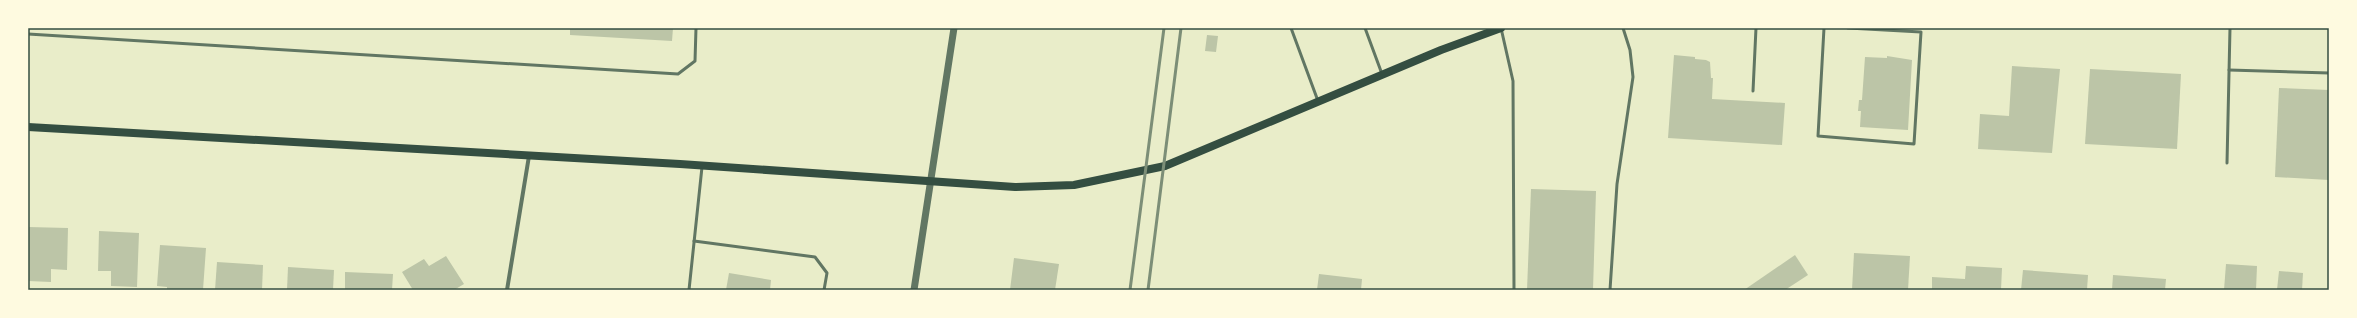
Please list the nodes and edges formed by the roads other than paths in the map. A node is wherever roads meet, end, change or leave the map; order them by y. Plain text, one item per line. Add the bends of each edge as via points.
1 (696, 28) edge
2 (954, 28) edge
3 (1291, 28) edge
4 (1365, 28) edge
5 (1501, 28) edge
6 (1624, 28) edge
7 (1756, 28) edge
8 (1824, 28) edge
9 (1848, 28) edge
10 (2230, 28) edge
11 (1909, 30) edge
12 (28, 34) edge
13 (2229, 70) junction
14 (2329, 73) edge
15 (1383, 75) junction
16 (1753, 91) dead end
17 (1318, 102) junction
18 (28, 127) edge
19 (529, 156) junction
20 (2227, 163) dead end
21 (702, 165) junction
22 (930, 182) junction
23 (694, 240) junction
24 (507, 290) edge
25 (689, 290) edge
26 (824, 290) edge
27 (914, 290) edge
28 (1514, 290) edge
29 (1610, 290) edge

1 - 12 lane via 695,61 678,74
2 - 22 street
3 - 17 lane
4 - 15 lane
5 - 15 main road
5 - 28 lane via 1514,81
6 - 29 lane via 1633,76 1617,184
7 - 16 lane
8 - 11 lane via 1818,136 1914,144 1921,32
9 - 11 lane
10 - 13 lane
13 - 14 lane
13 - 20 lane
15 - 17 main road
17 - 22 main road via 1165,166 1074,185 1015,186
18 - 19 main road
19 - 21 main road
19 - 24 street
21 - 22 main road
21 - 23 lane
22 - 27 street
23 - 25 lane
23 - 26 lane via 815,257 827,273

